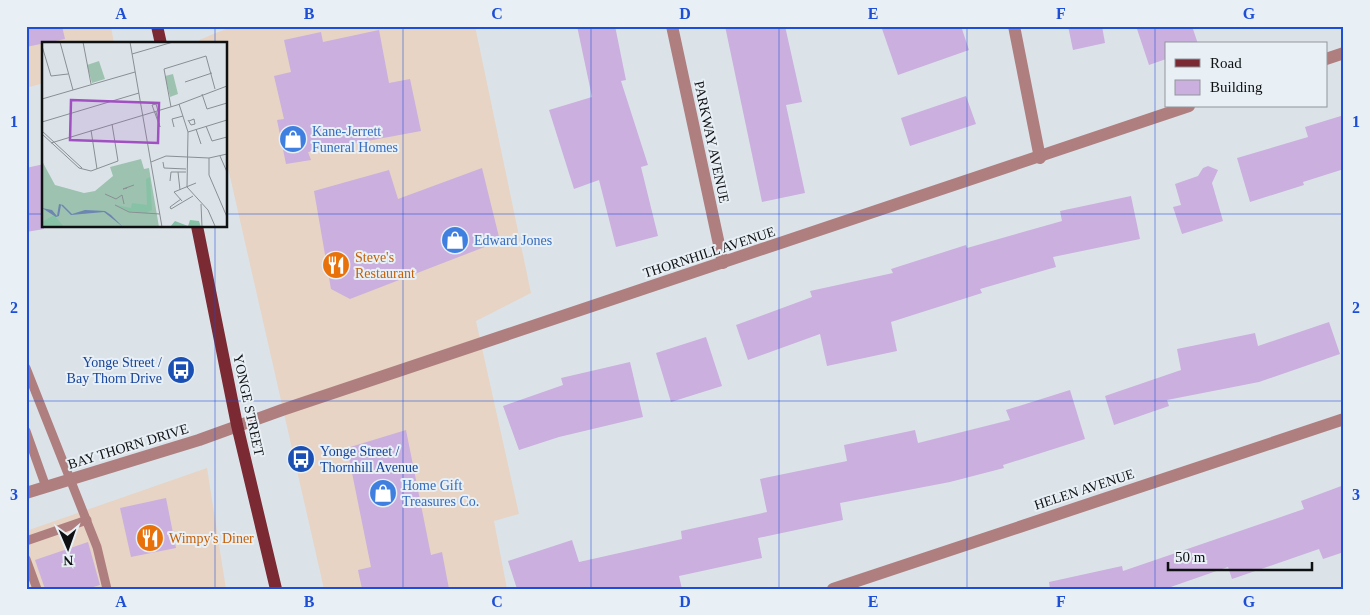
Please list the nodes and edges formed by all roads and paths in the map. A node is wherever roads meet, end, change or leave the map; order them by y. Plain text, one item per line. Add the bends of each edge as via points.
1 (157, 26) edge
2 (672, 26) edge
3 (1014, 26) edge
4 (161, 42) edge
5 (1344, 53) edge
6 (1328, 58) edge
7 (1183, 108) edge
8 (1040, 158) junction
9 (197, 228) edge
10 (723, 263) junction
11 (26, 368) edge
12 (1344, 419) edge
13 (237, 425) junction
14 (26, 431) edge
15 (68, 479) junction
16 (46, 487) junction
17 (26, 494) edge
18 (87, 520) junction
19 (26, 541) edge
20 (26, 559) edge
21 (37, 589) edge
22 (106, 589) edge
23 (276, 589) edge
24 (833, 589) edge

1 - 4 main road
2 - 10 street, PARKWAY AVENUE
3 - 8 street
5 - 6 street
7 - 8 street, THORNHILL AVENUE
8 - 10 street, THORNHILL AVENUE
9 - 13 main road, YONGE STREET
10 - 13 street, THORNHILL AVENUE
11 - 15 lane
12 - 24 street, HELEN AVENUE
13 - 15 street, BAY THORN DRIVE via 199,440
13 - 23 main road, YONGE STREET
14 - 16 lane
15 - 16 street, BAY THORN DRIVE
15 - 18 lane
16 - 17 street, BAY THORN DRIVE
18 - 19 lane
18 - 22 lane
20 - 21 lane

